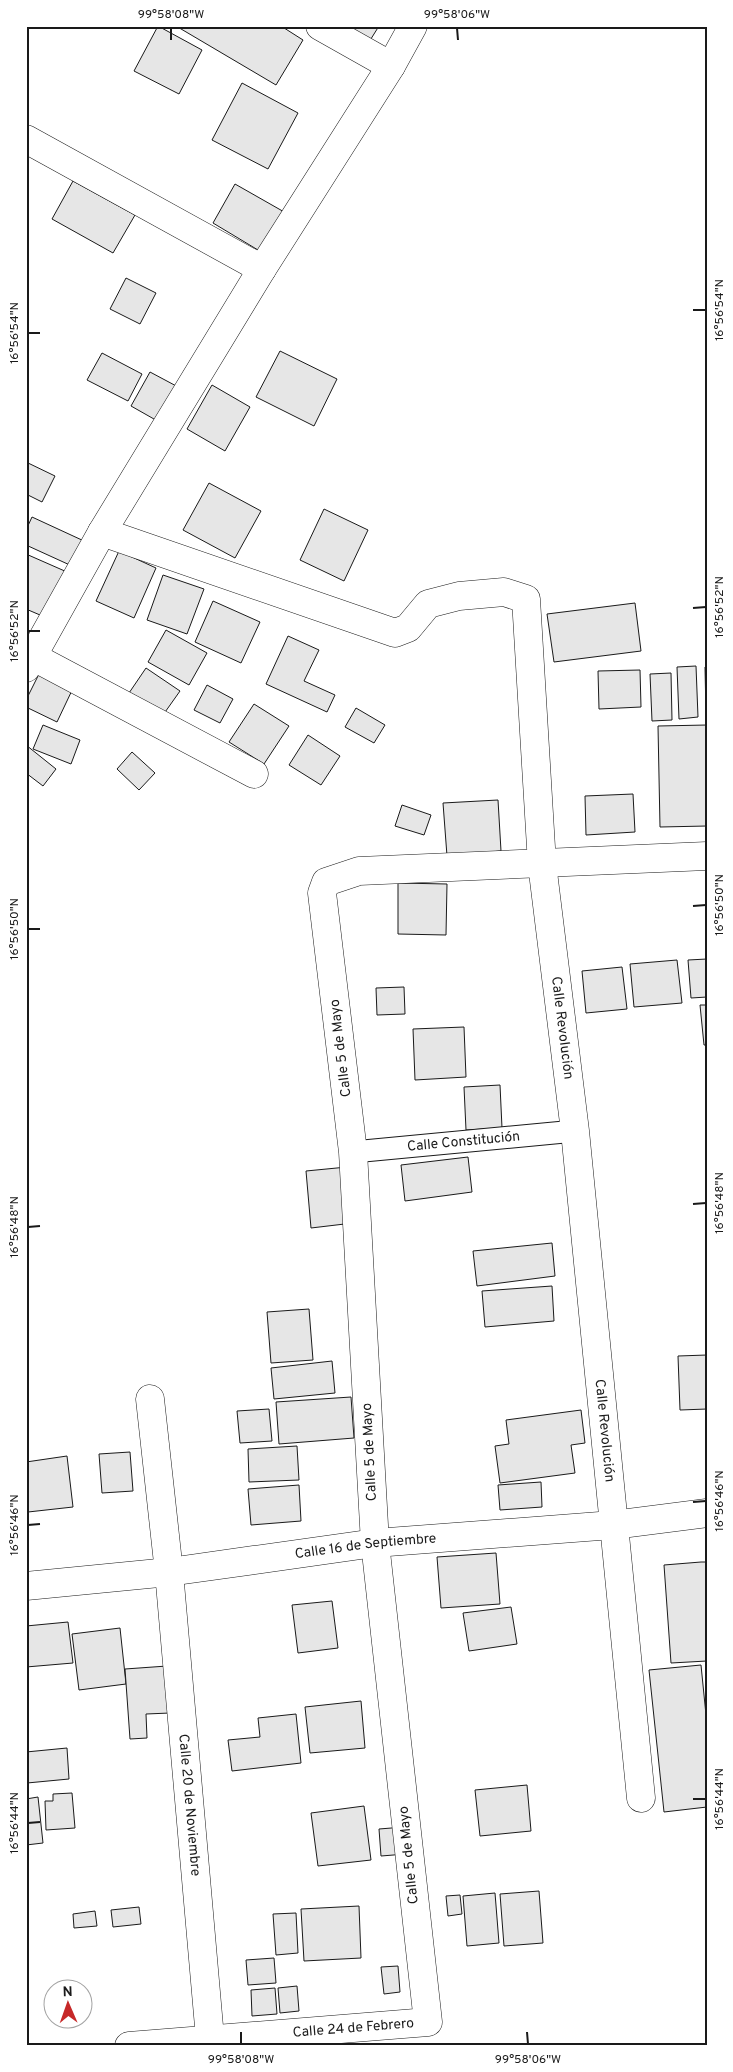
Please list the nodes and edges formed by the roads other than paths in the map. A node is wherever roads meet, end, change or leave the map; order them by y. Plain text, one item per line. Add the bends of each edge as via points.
1 (320, 26) edge
2 (413, 26) edge
3 (391, 66) junction
4 (26, 139) edge
5 (262, 270) junction
6 (102, 532) junction
7 (29, 659) edge
8 (254, 774) dead end
9 (707, 856) edge
10 (542, 864) junction
11 (574, 1131) junction
12 (353, 1152) junction
13 (150, 1399) dead end
14 (707, 1514) edge
15 (613, 1525) junction
16 (375, 1543) junction
17 (169, 1572) junction
18 (26, 1586) edge
19 (641, 1798) dead end
20 (428, 2022) joint
21 (210, 2038) junction
22 (129, 2046) edge

1 - 3 street
2 - 3 street
3 - 5 street
4 - 5 street
5 - 6 street
6 - 7 street
6 - 10 street, Calle Revolución via 395,633 408,628 428,604 459,596 504,592 526,599
7 - 8 street
9 - 10 street
10 - 11 street, Calle Revolución
10 - 12 street, Calle 5 de Mayo via 359,871 326,882 322,893
11 - 12 street, Calle Constitución
11 - 15 street, Calle Revolución
12 - 16 street, Calle 5 de Mayo
13 - 17 street, Calle 20 de Noviembre
14 - 15 street, Calle 16 de Septiembre
15 - 16 street, Calle 16 de Septiembre
15 - 19 street, Calle Revolución
16 - 17 street, Calle 16 de Septiembre
16 - 20 street, Calle 5 de Mayo
17 - 18 street, Calle 16 de Septiembre
17 - 21 street, Calle 20 de Noviembre
20 - 21 street, Calle 24 de Febrero
21 - 22 street, Calle 24 de Febrero

